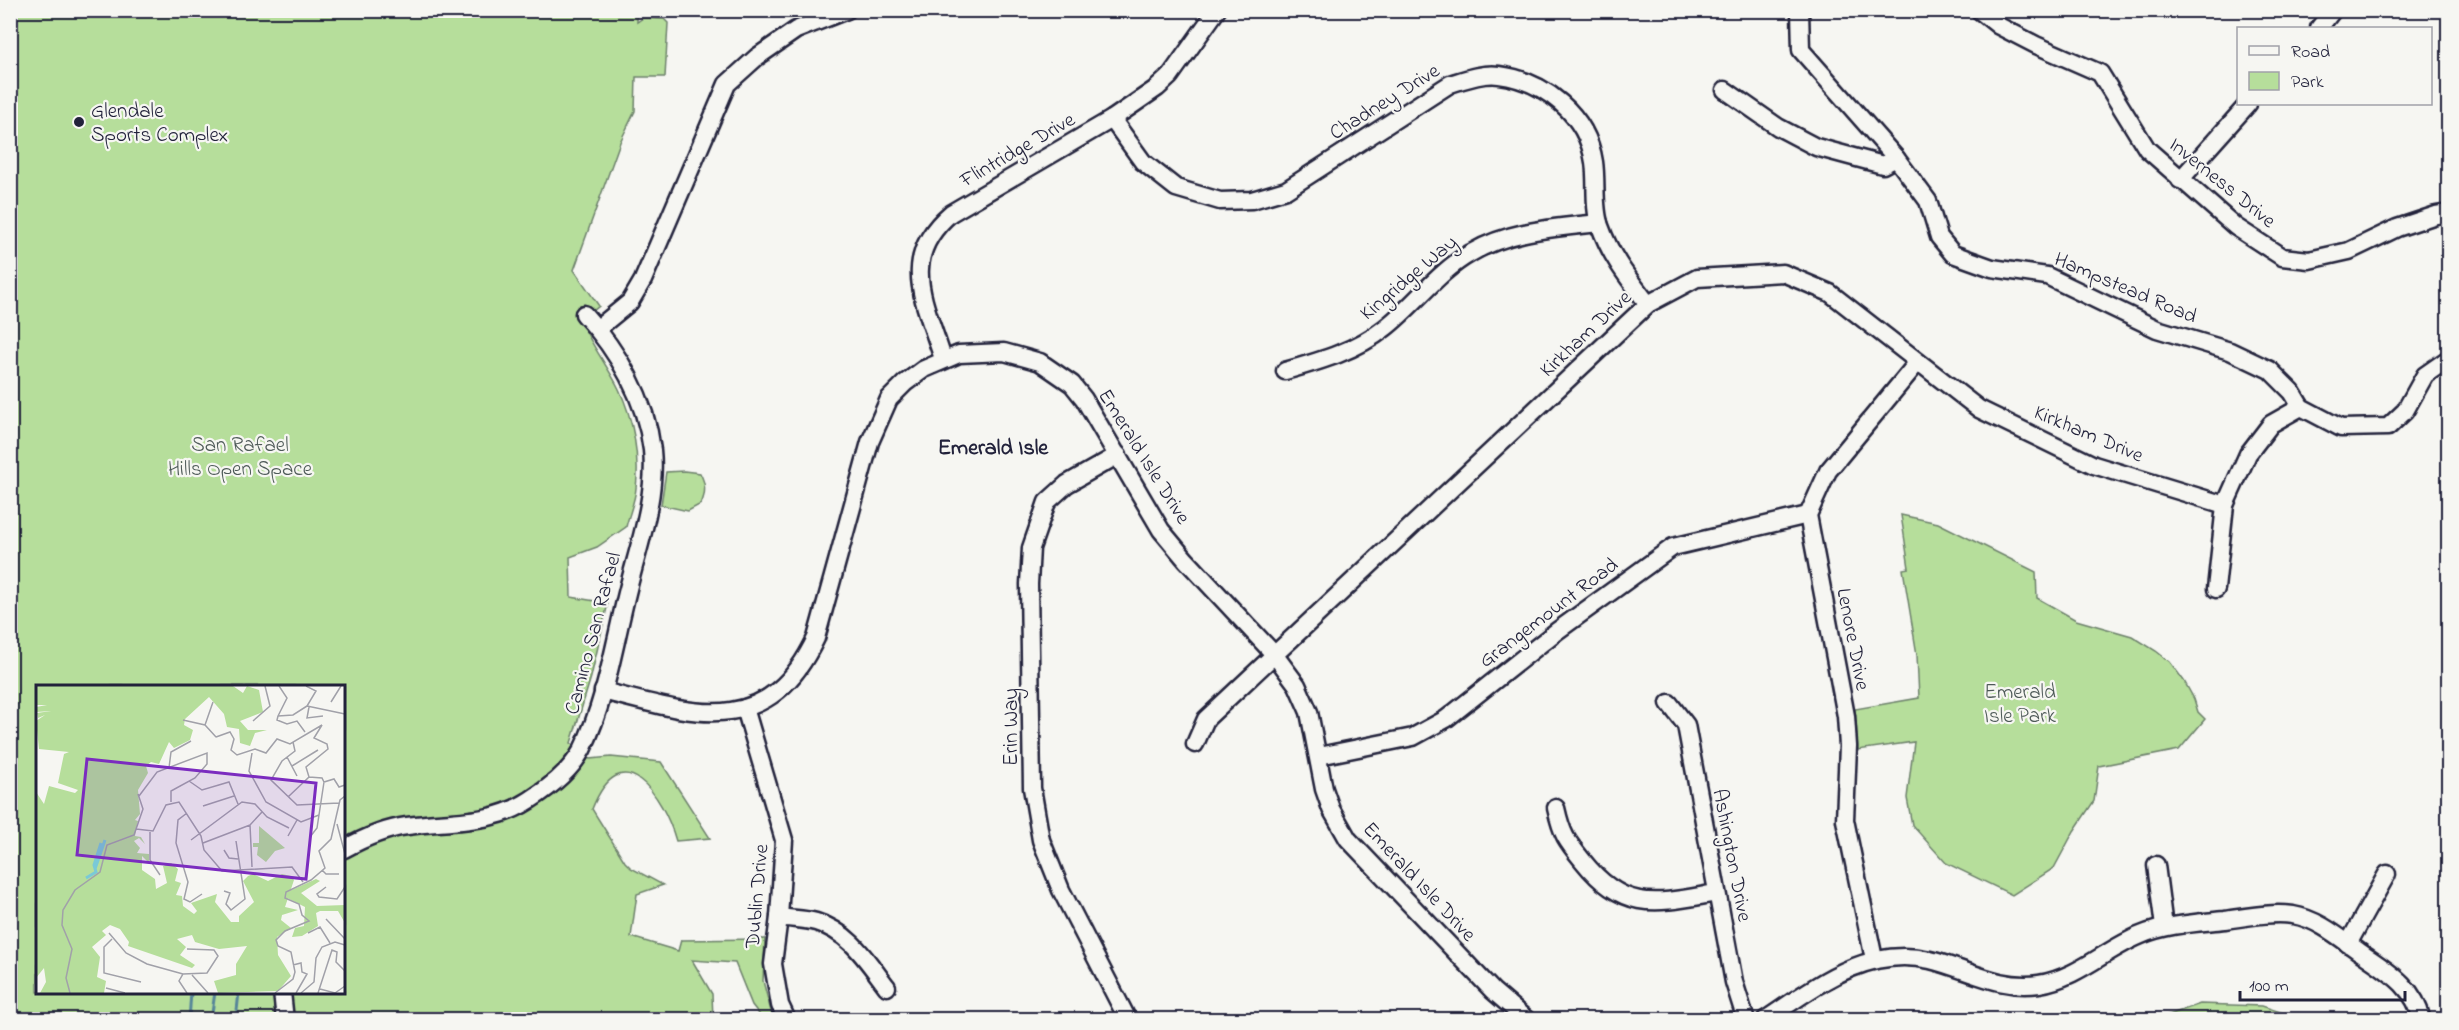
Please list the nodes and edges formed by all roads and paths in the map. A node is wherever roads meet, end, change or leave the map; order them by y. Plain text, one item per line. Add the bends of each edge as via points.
1 (847, 10) edge
2 (1217, 10) edge
3 (1800, 10) edge
4 (1979, 10) edge
5 (2332, 10) edge
6 (2320, 27) edge
7 (1725, 90) dead end
8 (2247, 105) edge
9 (1112, 120) junction
10 (1896, 158) junction
11 (2180, 180) junction
12 (2448, 213) edge
13 (1599, 223) junction
14 (1648, 304) junction
15 (584, 314) dead end
16 (597, 328) junction
17 (943, 359) junction
18 (2448, 359) edge
19 (1918, 362) junction
20 (1285, 371) dead end
21 (2301, 407) junction
22 (1118, 455) junction
23 (2225, 505) junction
24 (1808, 515) junction
25 (2216, 589) dead end
26 (1274, 654) junction
27 (603, 691) junction
28 (1669, 703) dead end
29 (745, 708) junction
30 (1195, 744) dead end
31 (1319, 756) junction
32 (1556, 808) dead end
33 (345, 848) edge
34 (2156, 865) dead end
35 (2387, 874) dead end
36 (1718, 893) junction
37 (779, 917) junction
38 (2164, 927) junction
39 (2348, 944) junction
40 (1874, 959) junction
41 (887, 987) dead end
42 (282, 994) edge
43 (285, 1020) edge
44 (787, 1020) edge
45 (1128, 1020) edge
46 (1527, 1020) edge
47 (1746, 1020) edge
48 (1765, 1020) edge
49 (2422, 1020) edge

1 - 16 street via 796,30 727,84 643,280 630,302
2 - 9 street, Flintridge Drive via 1170,76
3 - 10 street, Hampstead Road via 1801,50
4 - 11 street, Inverness Drive via 1999,26 2100,73 2148,149
5 - 6 street
7 - 10 street via 1778,127 1816,147 1883,165
8 - 11 street
9 - 13 street, Chadney Drive via 1143,162 1176,188 1220,201 1252,200 1286,190 1450,84 1498,75 1531,83 1560,101 1575,118 1586,135 1594,161
9 - 17 street, Flintridge Drive via 951,213 932,232 923,250 920,292
10 - 21 street, Hampstead Road via 1928,201 1939,237 1953,254 1992,268 2047,276 2157,329 2230,351 2270,370
11 - 12 street, Inverness Drive via 2282,257 2309,260 2349,251 2397,228
13 - 14 street, Chadney Drive via 1613,258
13 - 20 street, Kingridge Way via 1525,232 1490,243 1450,265 1384,329 1357,346
14 - 19 street, Kirkham Drive via 1697,278 1783,273 1830,292
14 - 26 street, Kirkham Drive
15 - 16 street, Camino San Rafael
16 - 27 street, Camino San Rafael via 637,393 649,430 652,469 648,506
17 - 22 street, Emerald Isle Drive via 959,354 1004,352 1040,362 1072,384
17 - 29 street, Emerald Isle Drive via 905,383 889,399 879,419 807,658 782,687
18 - 21 street, Hampstead Road via 2425,375 2405,411 2388,427 2341,428
19 - 23 street, Kirkham Drive via 1979,409 2094,465
19 - 24 street via 1828,471
21 - 23 street via 2271,424 2248,454
22 - 26 street, Emerald Isle Drive via 1161,530
22 - 45 street, Erin Way via 1067,483 1047,502 1031,548 1032,788 1041,840 1061,890
23 - 25 street
24 - 31 street, Grangemount Road via 1673,547 1557,631 1446,719 1413,736
24 - 40 street, Lenore Drive via 1846,716 1845,820
26 - 30 street, Kirkham Drive via 1206,719
26 - 31 street, Emerald Isle Drive via 1305,700
27 - 29 street, Emerald Isle Drive via 708,714
27 - 33 street, Camino San Rafael via 598,714 580,752 556,781 530,801 491,818 385,831
28 - 36 street, Ashington Drive via 1686,725
29 - 37 street, Dublin Drive via 782,828
31 - 46 street, Emerald Isle Drive via 1324,789 1348,839 1493,991
32 - 36 street via 1561,833 1598,880 1617,894 1661,902
34 - 38 street
35 - 39 street
36 - 47 street, Ashington Drive via 1734,981
37 - 41 street via 815,922 849,939
37 - 44 street, Dublin Drive via 773,964 780,1005
38 - 39 street via 2293,915 2316,922
38 - 40 street via 2140,935 2069,975 2036,984 1987,981 1930,960
39 - 49 street via 2404,984 2413,995
40 - 48 street via 1832,976
42 - 43 street

